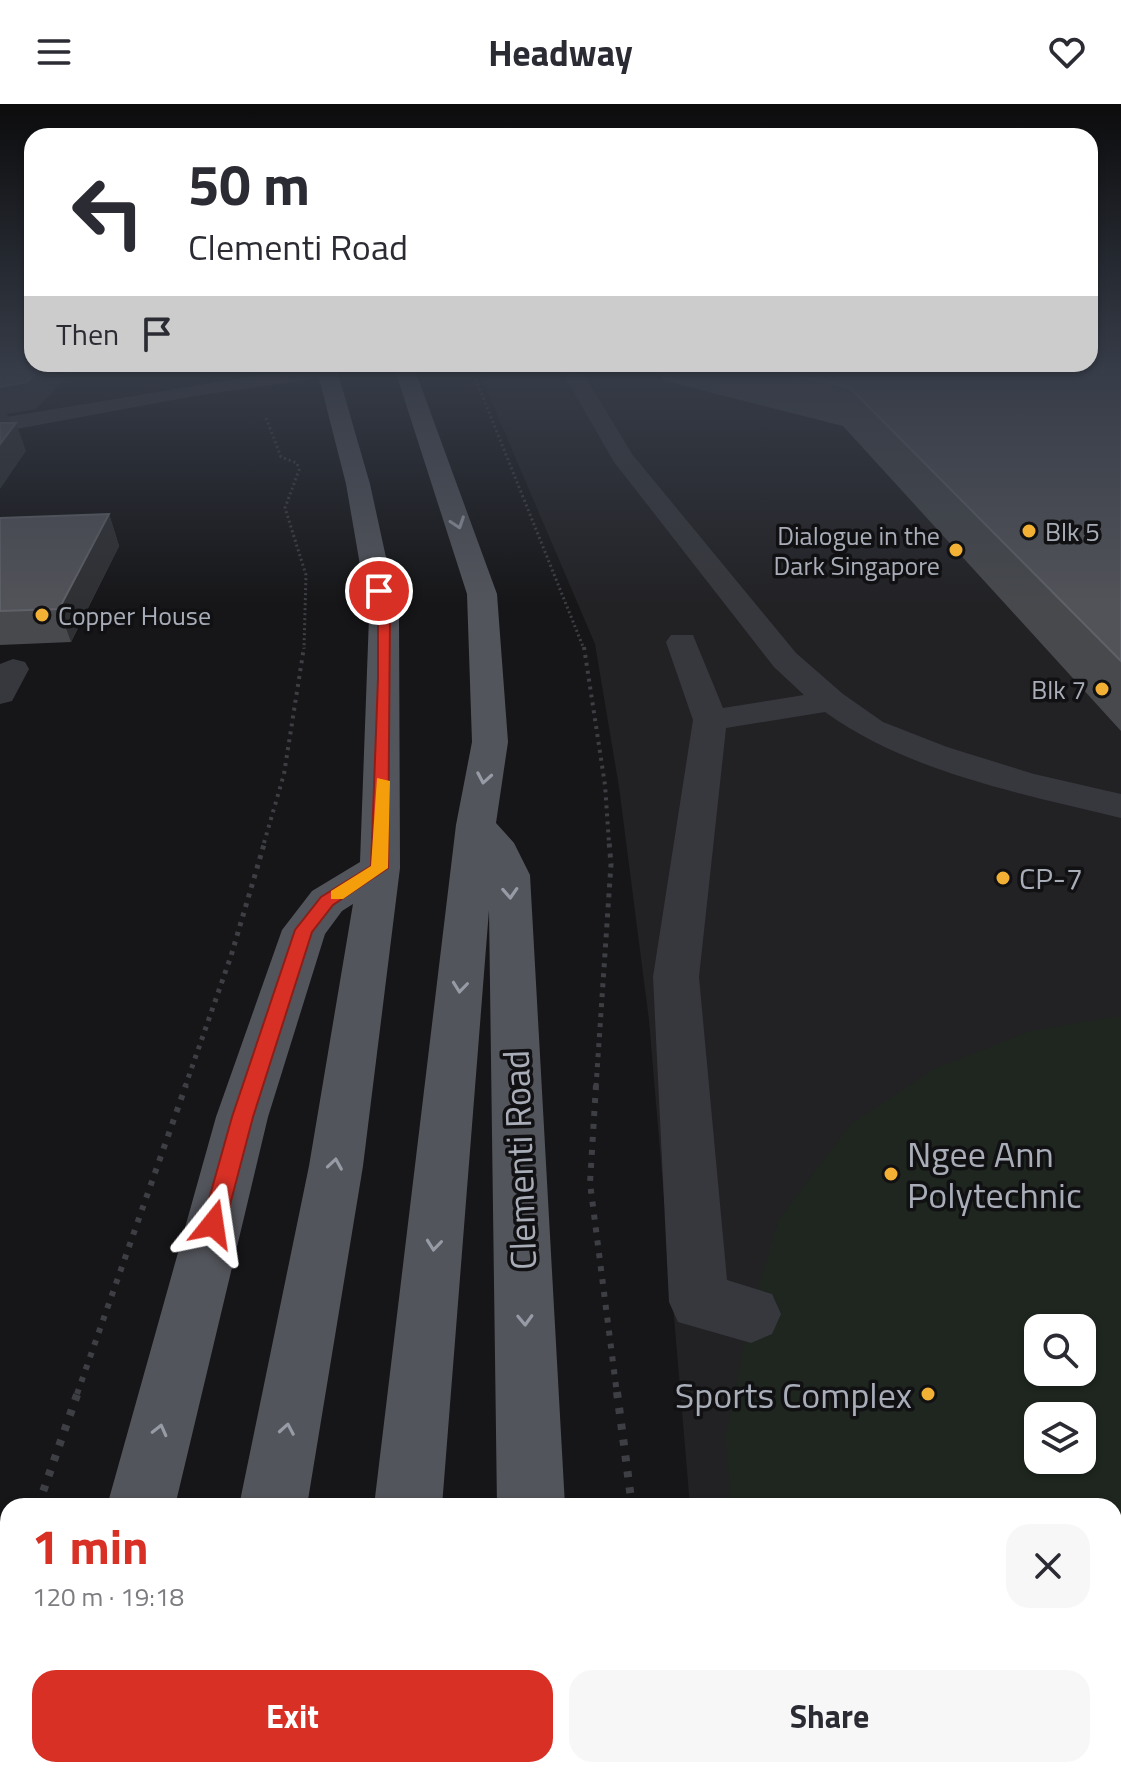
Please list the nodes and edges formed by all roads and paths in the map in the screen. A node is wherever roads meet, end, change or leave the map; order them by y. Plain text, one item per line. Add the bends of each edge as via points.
1 (277, 448) edge
2 (348, 448) edge
3 (432, 448) edge
4 (504, 448) edge
5 (617, 448) edge
6 (682, 642) dead end
7 (831, 701) junction
8 (710, 720) junction
9 (1121, 806) edge
10 (476, 825) junction
11 (380, 868) junction
12 (751, 1314) dead end
13 (41, 1498) edge
14 (143, 1498) edge
15 (274, 1498) edge
16 (409, 1498) edge
17 (531, 1498) edge
18 (631, 1498) edge

1 - 13 path via 299,470 285,508 306,575 306,634 284,774 231,956
2 - 11 main road via 384,617
3 -> 10 main road, Clementi Road via 482,594 490,742
4 - 18 path via 583,643 605,785 611,864 590,1183
5 - 7 street via 785,660
6 - 8 street
7 - 8 street
7 - 9 street via 871,729 934,755
8 - 12 street via 677,993 699,1302
10 -> 16 main road, Clementi Road
10 -> 17 main road, Clementi Road via 500,852 509,875
14 -> 11 main road via 242,1117 304,930 327,901
15 -> 11 main road via 336,1166

